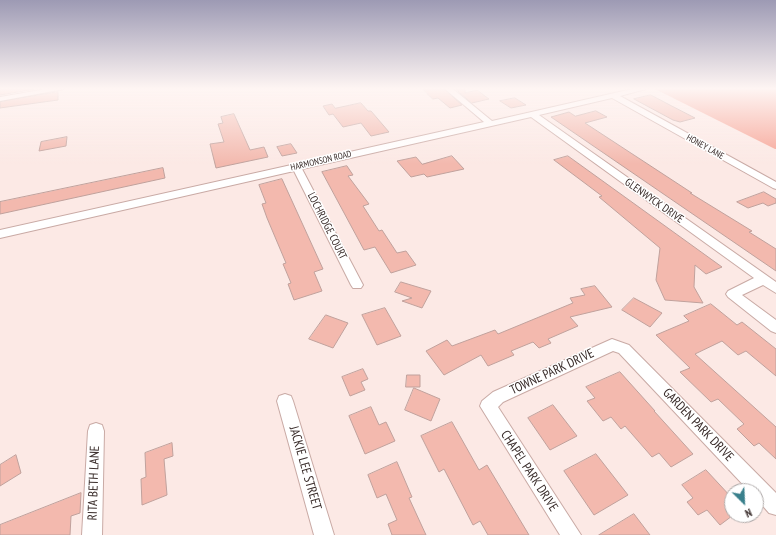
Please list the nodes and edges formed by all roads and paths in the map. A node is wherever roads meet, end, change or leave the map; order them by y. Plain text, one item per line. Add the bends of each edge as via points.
1 (479, 114) edge
2 (532, 114) joint
3 (646, 114) edge
4 (490, 123) junction
5 (296, 166) junction
6 (776, 186) edge
7 (0, 234) edge
8 (764, 279) junction
9 (357, 285) dead end
10 (776, 288) edge
11 (776, 327) edge
12 (619, 347) joint
13 (285, 401) dead end
14 (488, 406) joint
15 (96, 432) dead end
16 (776, 506) edge
17 (92, 535) edge
18 (324, 535) edge
19 (571, 535) edge

1 - 4 street
2 - 4 street, HARMONSON ROAD
2 - 8 street, GLENWYCK DRIVE
3 - 6 street, HONEY LANE
4 - 5 street, HARMONSON ROAD
5 - 7 street, HARMONSON ROAD
5 - 9 street, LOCHRIDGE COURT
8 - 10 street, GLENWYCK DRIVE
8 - 11 street via 732,294
12 - 14 street, TOWNE PARK DRIVE via 612,345 602,348 498,397
12 - 16 street, GARDEN PARK DRIVE via 637,362
13 - 18 street, JACKIE LEE STREET
14 - 19 street, CHAPEL PARK DRIVE
15 - 17 street, RITA BETH LANE

